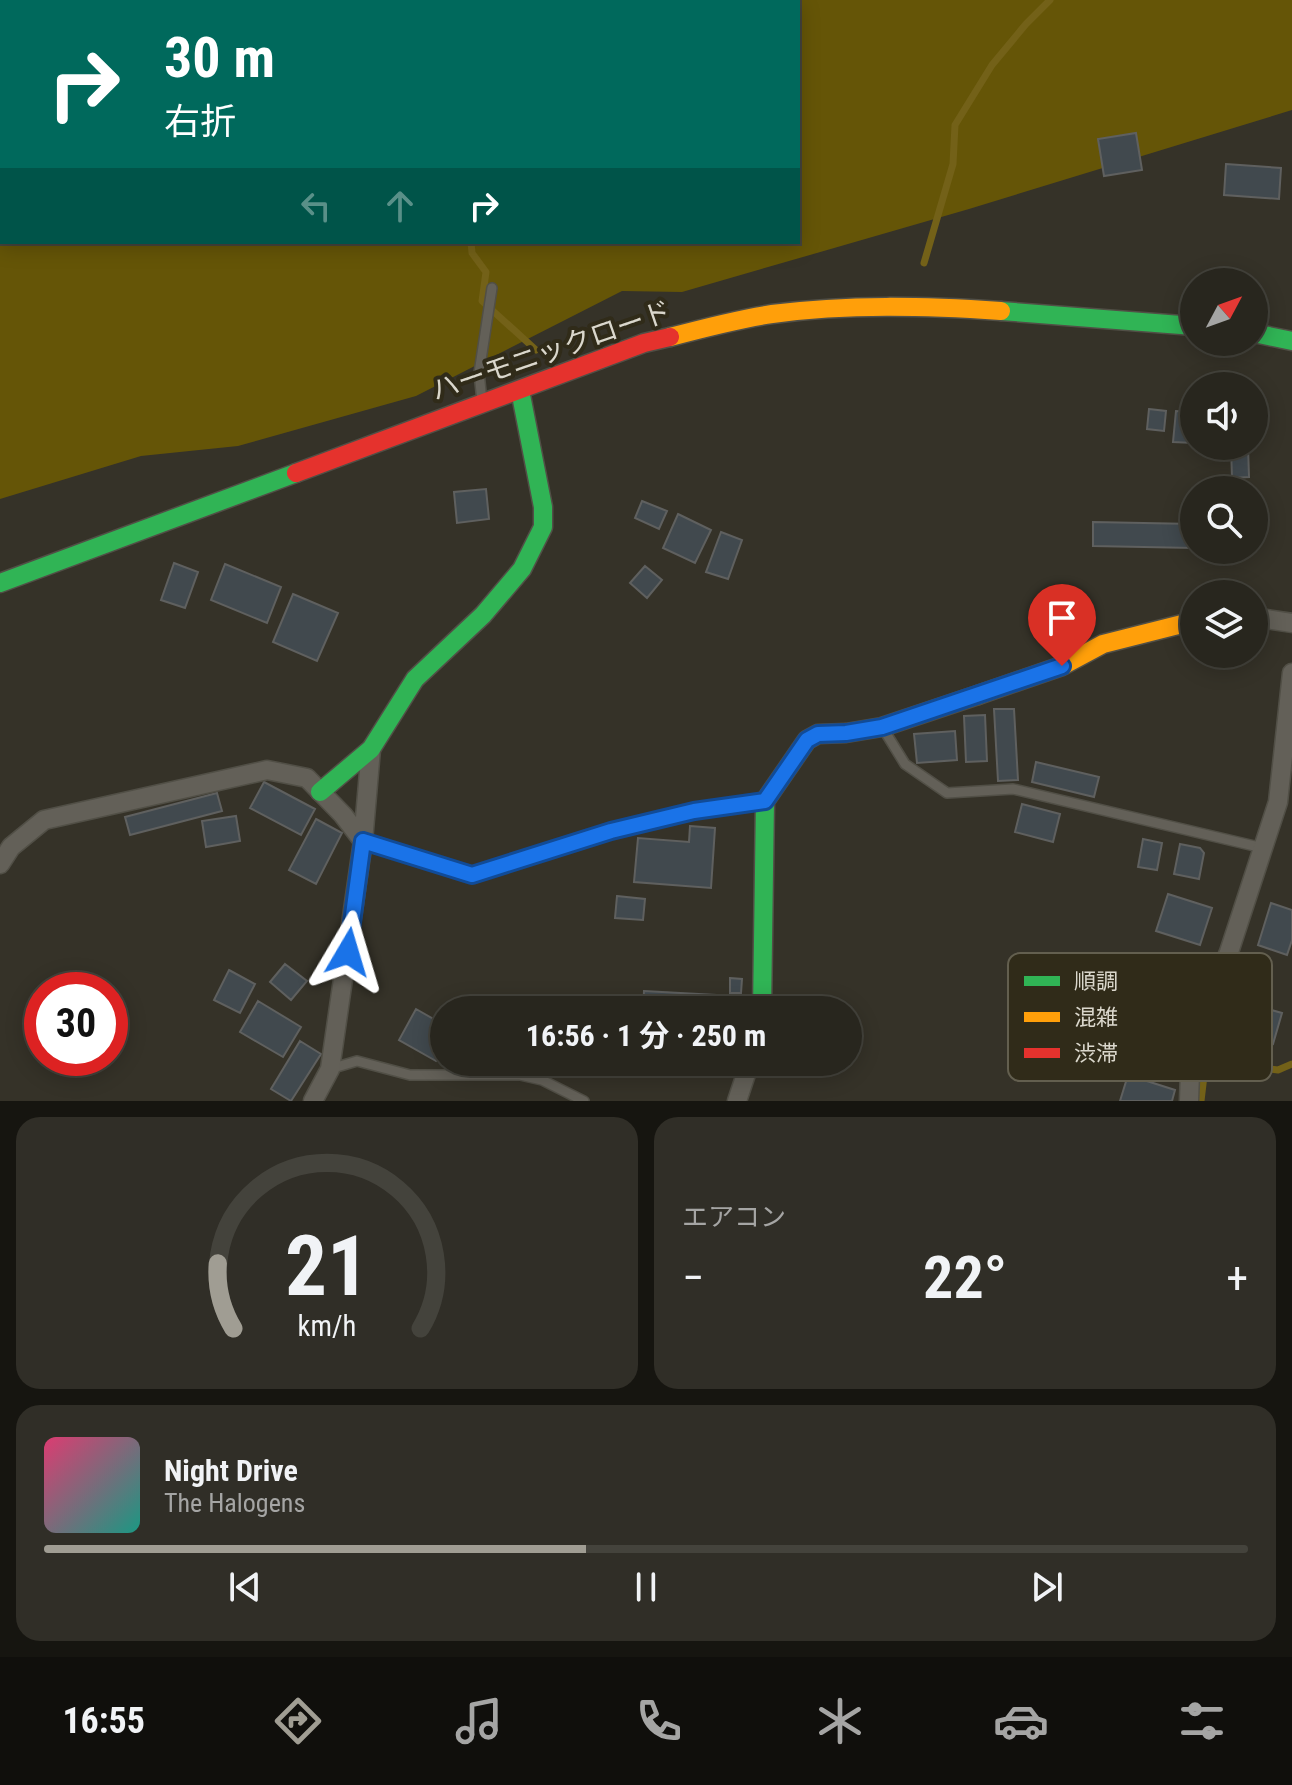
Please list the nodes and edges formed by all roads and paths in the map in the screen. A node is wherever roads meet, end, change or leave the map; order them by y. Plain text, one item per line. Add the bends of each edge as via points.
1 (492, 288) dead end
2 (1180, 325) edge
3 (1268, 336) edge
4 (1292, 341) edge
5 (520, 390) junction
6 (482, 405) junction
7 (0, 583) edge
8 (1268, 619) edge
9 (1292, 623) edge
10 (1180, 625) edge
11 (1292, 673) edge
12 (882, 727) junction
13 (371, 749) junction
14 (320, 792) junction
15 (765, 801) junction
16 (363, 841) junction
17 (1263, 848) junction
18 (0, 864) edge
19 (1229, 953) edge
20 (762, 996) edge
21 (330, 1069) junction
22 (745, 1076) edge
23 (1190, 1081) edge
24 (313, 1101) edge
25 (584, 1101) edge
26 (737, 1101) edge
27 (1189, 1101) edge

1 - 6 lane via 479,373
2 - 5 street, ハーモニックロード via 885,307 785,312 644,343
3 - 4 street
5 - 6 street, ハーモニックロード
5 - 13 street via 543,527 522,569 483,615 415,679
6 - 7 street, ハーモニックロード
8 - 9 street
10 - 12 street via 1103,644 1062,666
11 - 17 street via 1278,802
12 - 15 street via 818,734 807,740
12 - 17 lane via 905,764 947,793 1013,789
13 - 14 street
13 - 16 street
14 - 16 street
14 - 18 street via 307,778 267,770 142,796 44,820 11,847
15 - 16 lane via 611,831 472,875
15 - 20 street
16 - 21 street
17 - 19 street
21 - 24 street
21 - 25 lane via 357,1061 410,1075 520,1075
22 - 26 street
23 - 27 street

